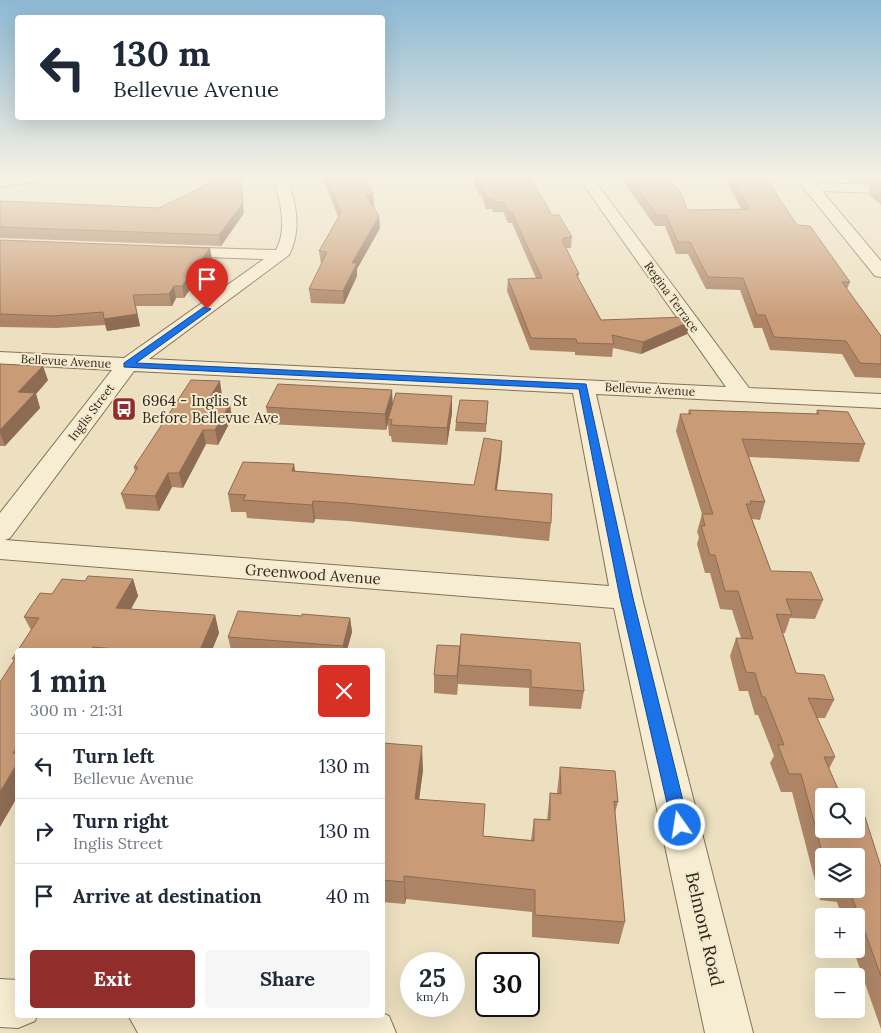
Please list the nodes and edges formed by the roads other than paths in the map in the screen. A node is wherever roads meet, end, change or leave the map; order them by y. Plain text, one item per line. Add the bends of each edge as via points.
1 (289, 225) edge
2 (620, 225) edge
3 (843, 225) edge
4 (155, 250) edge
5 (281, 255) junction
6 (881, 272) edge
7 (0, 358) edge
8 (128, 365) junction
9 (583, 386) junction
10 (742, 394) junction
11 (881, 401) edge
12 (0, 532) edge
13 (0, 549) edge
14 (627, 598) junction
15 (0, 1002) edge
16 (15, 1004) edge
17 (189, 1018) edge
18 (372, 1033) edge
19 (730, 1033) edge

1 - 5 street via 288,242
2 - 10 street, Regina Terrace
3 - 6 street
4 - 5 street
5 - 8 street, Inglis Street
7 - 8 street, Bellevue Avenue
8 - 9 street, Bellevue Avenue
8 - 12 street, Inglis Street
9 - 10 street, Bellevue Avenue
9 - 14 street, Belmont Road
10 - 11 street, Bellevue Avenue
13 - 14 street, Greenwood Avenue
14 - 19 street, Belmont Road
15 - 16 street
17 - 18 street

